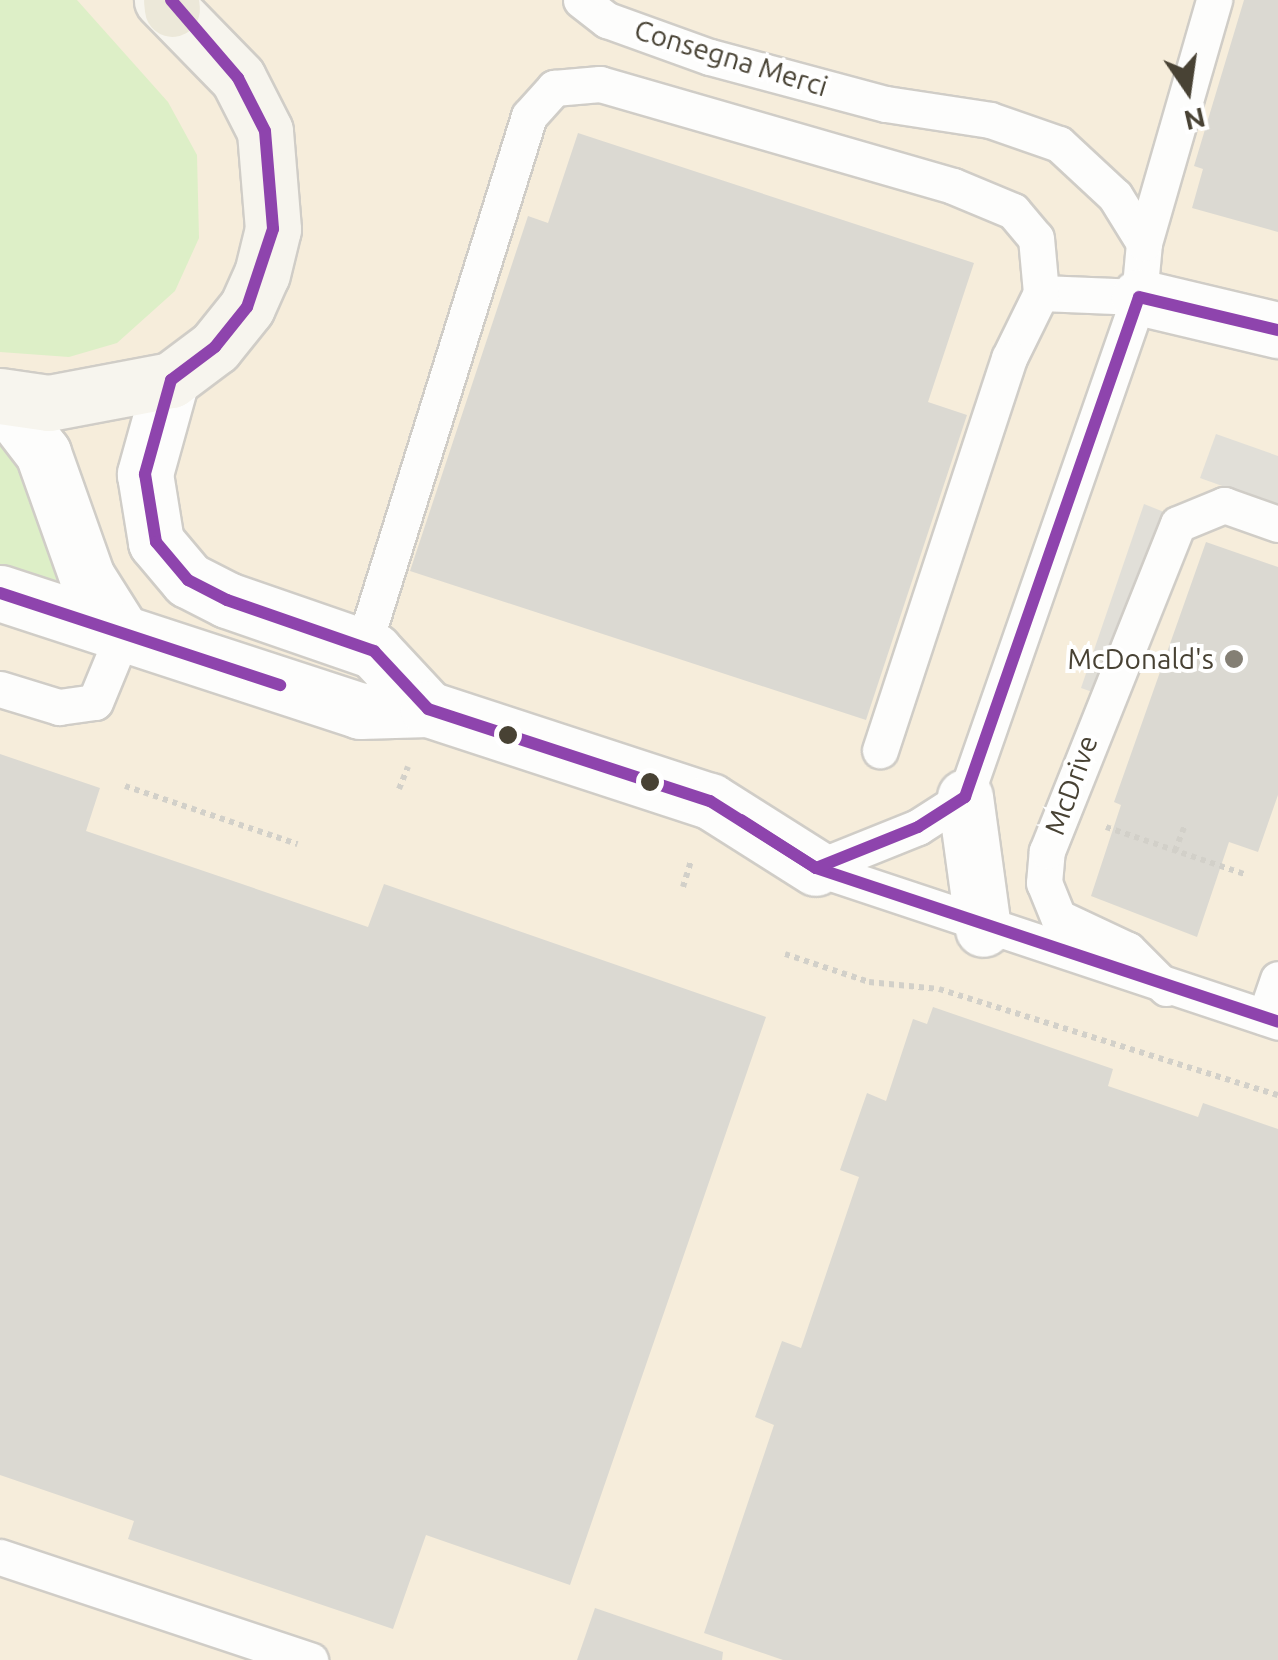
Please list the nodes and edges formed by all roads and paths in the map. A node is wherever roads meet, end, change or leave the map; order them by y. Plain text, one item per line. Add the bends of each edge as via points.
1 (1214, 0) edge
2 (168, 3) edge
3 (604, 6) edge
4 (1144, 243) junction
5 (1041, 293) junction
6 (1139, 297) junction
7 (1278, 330) edge
8 (171, 380) junction
9 (0, 397) edge
10 (1278, 524) edge
11 (0, 592) edge
12 (123, 634) junction
13 (362, 647) junction
14 (0, 689) edge
15 (428, 709) junction
16 (880, 750) dead end
17 (409, 764) dead end
18 (126, 786) dead end
19 (399, 789) dead end
20 (965, 798) junction
21 (1105, 826) dead end
22 (1184, 826) dead end
23 (297, 844) dead end
24 (1175, 851) junction
25 (692, 860) dead end
26 (816, 868) junction
27 (1248, 875) dead end
28 (683, 887) dead end
29 (983, 929) junction
30 (785, 954) dead end
31 (1278, 979) edge
32 (1166, 988) junction
33 (1272, 1019) edge
34 (1278, 1095) edge
35 (0, 1557) edge
36 (310, 1660) edge

1 - 4 lane
2 - 8 street via 238,78 265,131 274,228 248,307 215,347
3 - 4 lane, Consegna Merci via 710,57 886,104 990,120 1059,144 1115,196
4 - 6 lane
5 - 6 lane
5 - 13 lane via 1042,254 1013,211 600,84 554,88 519,144
5 - 16 lane via 1009,358
6 - 7 street
6 - 20 lane
8 - 9 street via 49,403
8 - 13 street via 145,474 156,542 201,586
9 - 12 street via 42,453 87,577
10 - 32 lane, McDrive via 1224,505 1178,524 1048,851 1044,883 1058,917 1128,950
11 - 12 street
12 - 14 lane via 95,702 59,707
12 - 15 street via 360,711
13 - 15 street
15 - 26 street via 710,801
17 - 19 path
18 - 23 path
20 - 26 lane via 918,828
20 - 29 street
21 - 24 path
22 - 24 path
24 - 27 path
25 - 28 path
26 - 29 lane
29 - 32 lane
30 - 34 path via 869,982 939,989
31 - 33 lane
32 - 33 lane
35 - 36 lane

